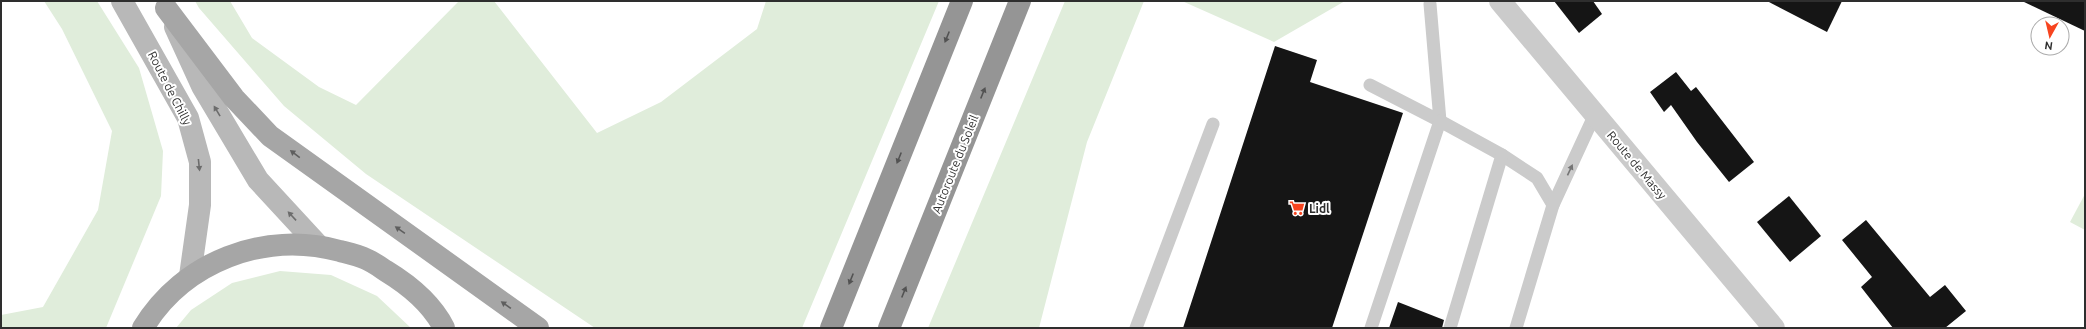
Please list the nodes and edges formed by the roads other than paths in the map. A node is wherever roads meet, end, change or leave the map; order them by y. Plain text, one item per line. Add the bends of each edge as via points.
1 (122, 1) edge
2 (962, 1) edge
3 (1020, 1) edge
4 (1500, 1) edge
5 (164, 4) edge
6 (1430, 4) dead end
7 (1370, 85) dead end
8 (1595, 114) junction
9 (1440, 121) junction
10 (1213, 124) dead end
11 (1502, 155) junction
12 (1553, 205) junction
13 (318, 245) junction
14 (190, 276) junction
15 (143, 328) edge
16 (444, 328) edge
17 (538, 328) edge
18 (832, 328) edge
19 (889, 328) edge
20 (1136, 328) edge
21 (1370, 328) edge
22 (1450, 328) edge
23 (1516, 328) edge
24 (1774, 328) edge

1 -> 14 main road, Route de Chilly via 188,118 200,162 200,205
2 -> 18 highway
19 -> 3 highway, Autoroute du Soleil
4 - 8 street, Route de Massy
13 -> 5 main road via 258,180 202,86
17 -> 5 main road via 270,136 234,98
6 - 9 lane
7 - 9 lane
12 -> 8 lane
8 - 24 street, Route de Massy
9 - 11 lane
9 - 21 lane
10 - 20 lane
11 - 12 lane via 1536,178
11 - 22 lane
12 - 23 lane
13 - 14 main road via 273,244 229,255
13 - 16 main road via 364,258 406,283 439,318
14 - 15 main road via 154,309

